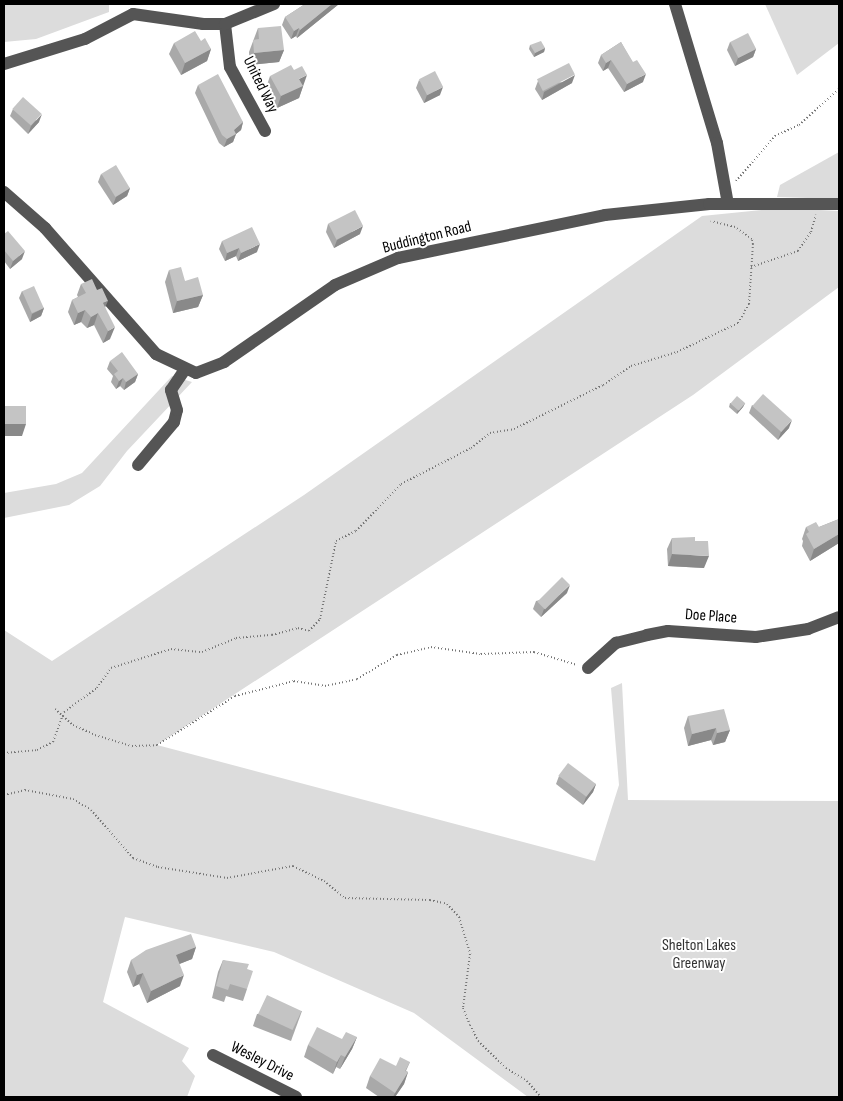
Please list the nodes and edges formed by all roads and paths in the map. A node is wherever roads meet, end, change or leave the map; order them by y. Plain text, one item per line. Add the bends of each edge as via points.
1 (274, 4) edge
2 (675, 4) edge
3 (132, 9) edge
4 (225, 24) junction
5 (4, 57) edge
6 (18, 61) junction
7 (4, 64) edge
8 (839, 89) edge
9 (265, 131) dead end
10 (4, 192) edge
11 (727, 198) junction
12 (818, 203) junction
13 (839, 204) edge
14 (711, 222) dead end
15 (751, 267) junction
16 (185, 369) junction
17 (138, 465) dead end
18 (839, 617) edge
19 (4, 666) edge
20 (588, 668) joint
21 (4, 678) edge
22 (55, 709) dead end
23 (63, 716) junction
24 (4, 753) edge
25 (4, 795) edge
26 (213, 1055) dead end
27 (296, 1097) edge
28 (541, 1097) edge

1 - 4 street
2 - 11 street via 717,143
3 - 4 street via 203,24
3 - 6 street via 85,39
4 - 9 street, United Way via 230,67
5 - 6 street
6 - 7 street
8 - 11 path via 799,126 775,136
10 - 16 street, Buddington Road via 45,228 156,354
11 - 12 street, Buddington Road
11 - 16 street, Buddington Road via 605,215 398,258 336,285 224,362 196,373
12 - 13 street, Buddington Road
12 - 15 path via 811,232 798,250
14 - 15 path via 726,223 752,239
15 - 23 path via 749,304 738,323 721,333 639,362 603,385 514,429 490,434 471,448 401,484 356,531 336,541 320,619 313,628 236,638 202,652 172,649 146,655 111,668 97,688 70,706
16 - 17 street via 171,390 177,410 174,422
18 - 20 street, Doe Place via 808,629 756,637 677,631 647,635 616,644
19 - 21 path
20 - 23 path via 534,652 481,654 431,647 397,655 357,679 325,686 294,681 235,696 157,745 132,746 104,738 73,725
22 - 23 path
23 - 24 path via 52,742 47,746
25 - 28 path via 25,790 73,799 91,810 134,858 158,866 227,878 293,866 324,881 344,898 430,900 447,904 459,917 470,954 463,1008 470,1025 478,1041 506,1068 527,1081
26 - 27 street, Wesley Drive

